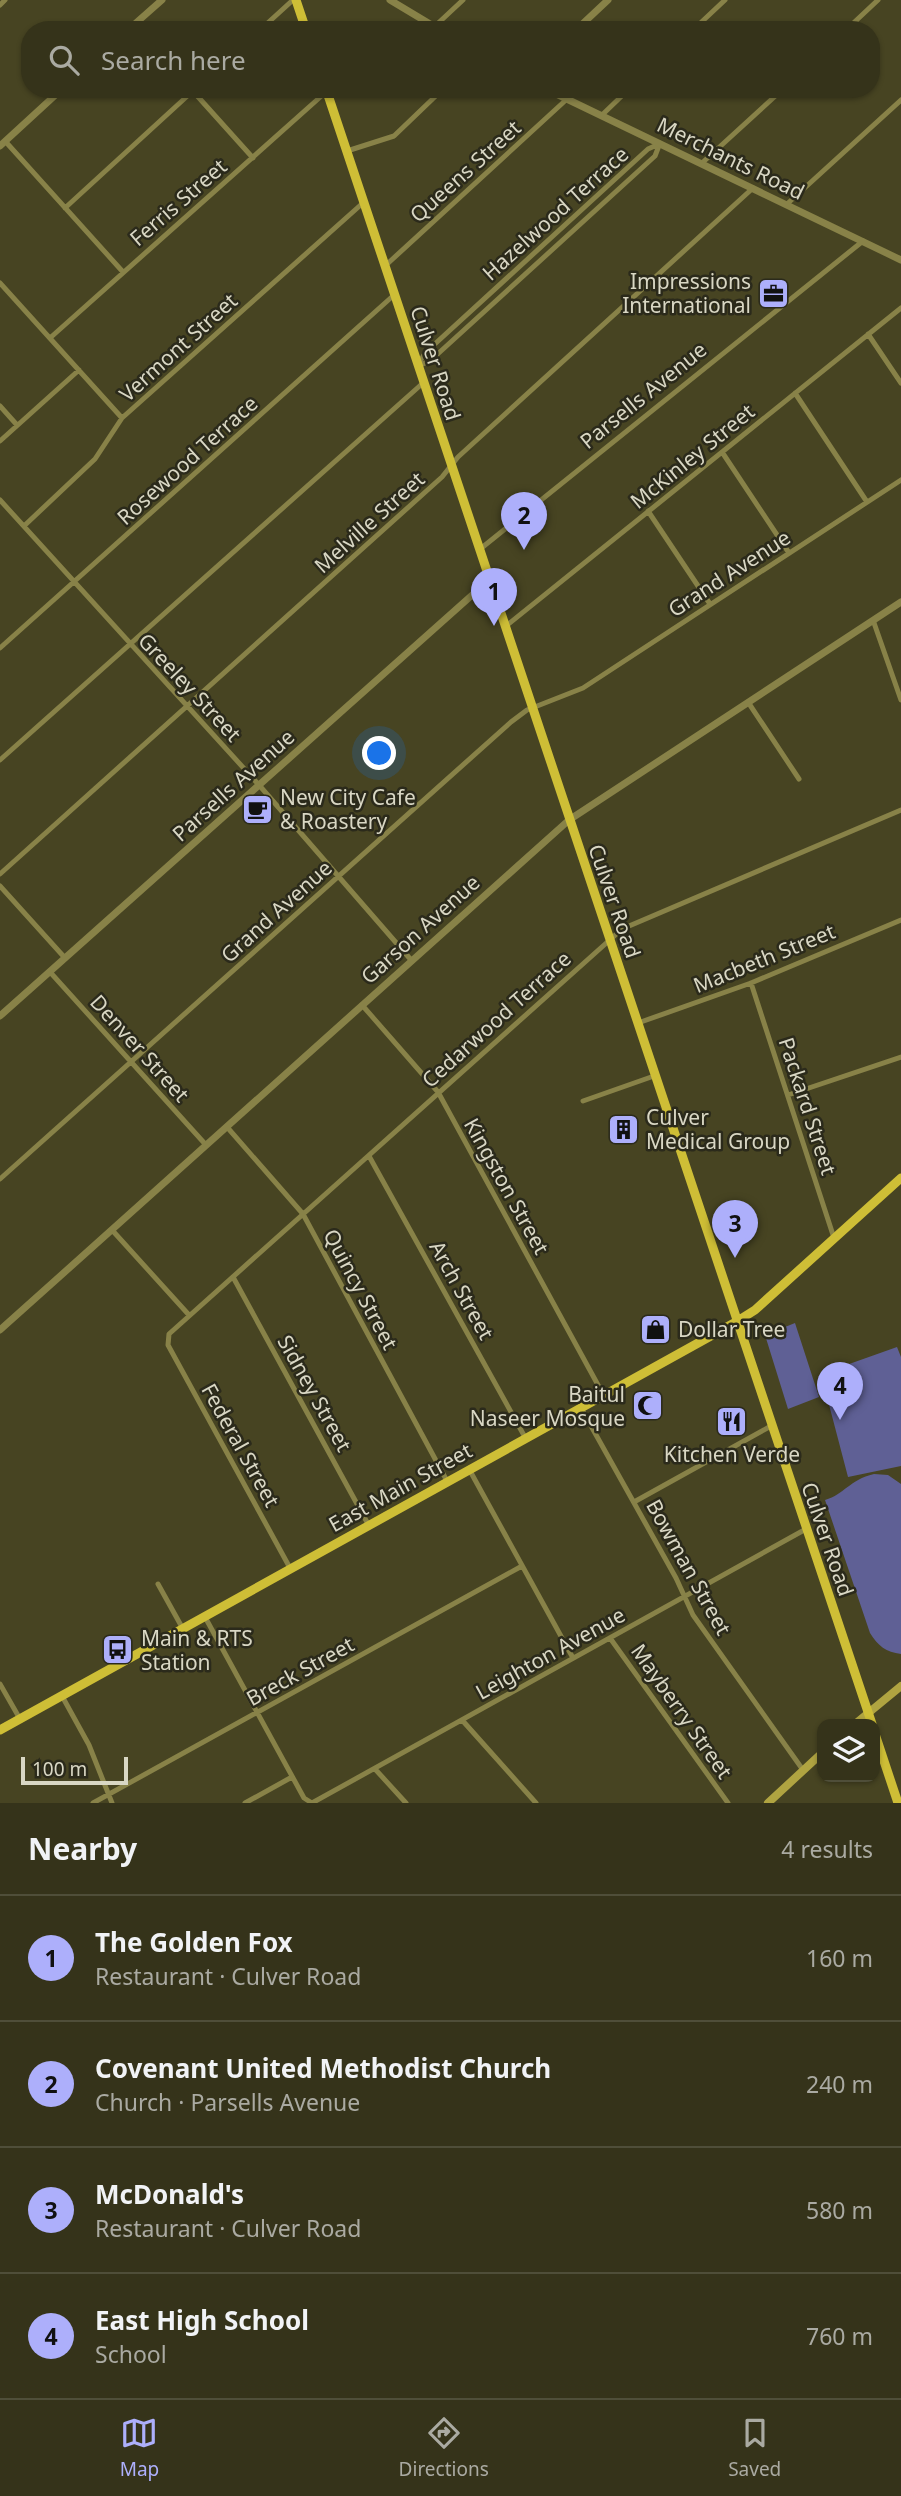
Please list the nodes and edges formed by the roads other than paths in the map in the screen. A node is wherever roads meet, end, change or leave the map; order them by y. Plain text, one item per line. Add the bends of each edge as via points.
1 (5, 0) edge
2 (162, 0) edge
3 (295, 0) edge
4 (390, 0) edge
5 (463, 0) edge
6 (608, 0) edge
7 (725, 0) edge
8 (878, 0) edge
9 (0, 5) edge
10 (140, 21) edge
11 (270, 21) edge
12 (303, 21) edge
13 (425, 21) edge
14 (444, 21) edge
15 (586, 21) edge
16 (703, 21) edge
17 (856, 21) edge
18 (52, 98) edge
19 (184, 98) edge
20 (200, 98) edge
21 (317, 98) edge
22 (329, 98) edge
23 (434, 98) edge
24 (620, 98) edge
25 (773, 98) edge
26 (567, 99) joint
27 (901, 100) edge
28 (602, 115) junction
29 (660, 143) junction
30 (2, 144) edge
31 (347, 151) junction
32 (253, 158) junction
33 (702, 163) junction
34 (753, 188) junction
35 (364, 202) junction
36 (787, 204) junction
37 (65, 208) junction
38 (863, 242) junction
39 (901, 260) edge
40 (385, 266) junction
41 (123, 272) junction
42 (0, 283) edge
43 (394, 295) junction
44 (901, 308) edge
45 (868, 334) junction
46 (50, 338) junction
47 (418, 366) junction
48 (79, 370) junction
49 (423, 383) junction
50 (901, 383) edge
51 (795, 393) junction
52 (0, 406) edge
53 (122, 418) junction
54 (17, 425) junction
55 (0, 441) edge
56 (722, 452) junction
57 (452, 467) junction
58 (901, 480) edge
59 (0, 499) edge
60 (867, 502) junction
61 (648, 511) junction
62 (24, 526) junction
63 (479, 550) junction
64 (789, 553) junction
65 (489, 580) junction
66 (75, 582) junction
67 (901, 602) edge
68 (710, 604) junction
69 (873, 620) junction
70 (503, 628) junction
71 (128, 644) junction
72 (1, 646) edge
73 (901, 700) edge
74 (748, 702) junction
75 (187, 706) junction
76 (532, 708) junction
77 (0, 760) edge
78 (799, 779) dead end
79 (259, 785) junction
80 (901, 810) edge
81 (569, 820) junction
82 (0, 874) edge
83 (339, 876) junction
84 (0, 886) edge
85 (901, 919) edge
86 (609, 939) junction
87 (65, 958) junction
88 (412, 961) junction
89 (50, 972) junction
90 (751, 983) junction
91 (362, 1005) junction
92 (0, 1016) edge
93 (638, 1023) junction
94 (901, 1057) edge
95 (131, 1061) junction
96 (654, 1076) junction
97 (438, 1093) junction
98 (789, 1095) junction
99 (583, 1101) dead end
100 (227, 1127) junction
101 (206, 1145) junction
102 (369, 1156) junction
103 (901, 1178) edge
104 (0, 1179) edge
105 (303, 1214) junction
106 (112, 1230) junction
107 (834, 1238) junction
108 (233, 1277) junction
109 (189, 1315) junction
110 (736, 1322) junction
111 (0, 1330) edge
112 (167, 1336) joint
113 (604, 1395) junction
114 (581, 1408) junction
115 (771, 1426) junction
116 (526, 1439) junction
117 (469, 1469) junction
118 (447, 1481) junction
119 (634, 1502) junction
120 (369, 1524) junction
121 (806, 1529) junction
122 (522, 1566) junction
123 (290, 1568) junction
124 (158, 1584) dead end
125 (684, 1597) junction
126 (205, 1617) junction
127 (183, 1629) junction
128 (610, 1638) junction
129 (573, 1658) junction
130 (0, 1684) edge
131 (901, 1686) edge
132 (62, 1696) junction
133 (258, 1712) junction
134 (868, 1713) junction
135 (20, 1719) junction
136 (861, 1719) edge
137 (870, 1719) edge
138 (462, 1720) junction
139 (0, 1730) edge
140 (880, 1749) edge
141 (817, 1757) edge
142 (375, 1769) junction
143 (803, 1770) junction
144 (292, 1777) junction
145 (107, 1795) junction
146 (309, 1802) edge
147 (93, 1803) edge
148 (112, 1803) edge
149 (244, 1803) edge
150 (406, 1803) edge
151 (536, 1803) edge
152 (728, 1803) edge
153 (768, 1803) edge
154 (898, 1803) edge

1 - 9 street
2 - 10 street
3 - 11 street
3 - 12 main road
4 - 13 street
5 - 14 street
6 - 15 street
7 - 16 street
8 - 17 street
18 - 30 street
19 - 37 street
20 - 32 street
21 - 32 street, Ferris Street
22 - 31 main road, Culver Road
23 - 31 street via 394,136
24 - 28 street
25 - 33 street
26 - 28 street, Merchants Road
26 - 40 street, Queens Street
27 - 36 street
28 - 29 street, Merchants Road
29 - 33 street, Merchants Road
29 - 47 street, Hazelwood Terrace via 654,156 573,231 430,361
30 - 37 street
31 - 35 main road, Culver Road
32 - 41 street, Ferris Street
33 - 34 street, Merchants Road
34 - 36 street, Merchants Road
34 - 57 street, Melville Street
35 - 40 main road, Culver Road
35 - 53 street, Vermont Street
36 - 38 street, Merchants Road
37 - 41 street
38 - 39 street, Merchants Road
38 - 63 street, Parsells Avenue
40 - 43 main road, Culver Road
41 - 46 street, Ferris Street
42 - 46 street
43 - 47 main road, Culver Road
43 - 66 street, Rosewood Terrace
44 - 45 street, McKinley Street
45 - 50 street
45 - 51 street, McKinley Street
46 - 48 street
47 - 49 main road, Culver Road
48 - 53 street
48 - 54 street
49 - 57 main road, Culver Road
49 - 71 street
51 - 56 street, McKinley Street
51 - 60 street
52 - 54 street
53 - 62 street, Vermont Street via 95,459
54 - 55 street
56 - 61 street, McKinley Street
56 - 64 street
57 - 63 main road, Culver Road
57 - 75 street, Melville Street
58 - 60 street, Grand Avenue
59 - 62 street, Greeley Street
60 - 64 street, Grand Avenue
61 - 68 street
61 - 70 street, McKinley Street
62 - 66 street, Greeley Street
63 - 65 main road, Culver Road
64 - 68 street, Grand Avenue
65 - 70 main road, Culver Road
65 - 79 street, Parsells Avenue
66 - 71 street, Greeley Street
66 - 72 street, Rosewood Terrace
67 - 69 street, Garson Avenue
68 - 76 street, Grand Avenue via 583,688
69 - 73 street
69 - 74 street, Garson Avenue
70 - 76 main road, Culver Road
71 - 75 street, Greeley Street
71 - 77 street
74 - 78 street
74 - 81 street, Garson Avenue
75 - 79 street, Greeley Street
75 - 82 street, Melville Street
76 - 81 main road, Culver Road
76 - 83 street, Grand Avenue
79 - 83 street, Greeley Street
79 - 87 street, Parsells Avenue
80 - 86 street, Cedarwood Terrace via 629,925
81 - 86 main road, Culver Road
81 - 88 street, Garson Avenue
83 - 88 street, Greeley Street
83 - 95 street, Grand Avenue
84 - 87 street
85 - 90 street, Macbeth Street
86 - 93 main road, Culver Road
86 - 97 street, Cedarwood Terrace
87 - 89 street, Parsells Avenue
88 - 91 street, Garson Avenue
89 - 92 street, Parsells Avenue
89 - 95 street, Denver Street
90 - 93 street, Macbeth Street
90 - 98 street, Packard Street
91 - 97 street, Kingston Street
91 - 100 street, Garson Avenue
93 - 96 main road, Culver Road
94 - 98 street
95 - 101 street, Denver Street
95 - 104 street, Grand Avenue
96 - 99 street
96 - 110 main road, Culver Road
97 - 102 street, Cedarwood Terrace
97 - 113 street, Kingston Street
98 - 107 street, Packard Street
100 - 101 street, Garson Avenue
100 - 105 street, Quincy Street
101 - 106 street, Garson Avenue
102 - 105 street, Cedarwood Terrace
102 - 116 street, Arch Street
103 - 107 main road, East Main Street
105 - 108 street, Cedarwood Terrace
105 - 118 street, Quincy Street
106 - 109 street
106 - 111 street, Garson Avenue
107 - 110 main road, East Main Street
108 - 109 street, Cedarwood Terrace
108 - 120 street, Sidney Street
109 - 112 street, Cedarwood Terrace
110 - 113 main road, East Main Street
110 - 115 main road, Culver Road
112 - 123 street, Federal Street
113 - 114 main road, East Main Street
114 - 116 main road, East Main Street
114 - 119 street, Bowman Street
115 - 119 street
115 - 121 main road, Culver Road
116 - 117 main road, East Main Street
117 - 118 main road, East Main Street
117 - 122 street
118 - 120 main road, East Main Street
119 - 125 street, Bowman Street
120 - 123 main road, East Main Street
121 - 125 street, Leighton Avenue
121 - 134 main road, Culver Road
122 - 129 street
122 - 133 street, Breck Street
123 - 126 main road, East Main Street
124 - 127 street
125 - 128 street, Leighton Avenue
125 - 143 street, Bowman Street
126 - 127 main road, East Main Street
126 - 133 street
127 - 132 main road, East Main Street
128 - 129 street, Leighton Avenue
128 - 152 street, Mayberry Street
129 - 138 street, Leighton Avenue
130 - 135 street
131 - 134 main road
132 - 135 main road, East Main Street
132 - 145 street via 89,1745
133 - 144 street
133 - 145 street, Breck Street
134 - 136 main road
134 - 137 main road, Culver Road
135 - 139 main road, East Main Street
138 - 142 street, Leighton Avenue
138 - 151 street
140 - 154 main road
141 - 143 main road
142 - 146 street, Leighton Avenue
142 - 150 street
143 - 153 main road
144 - 146 street
144 - 149 street
145 - 147 street, Breck Street
145 - 148 street

